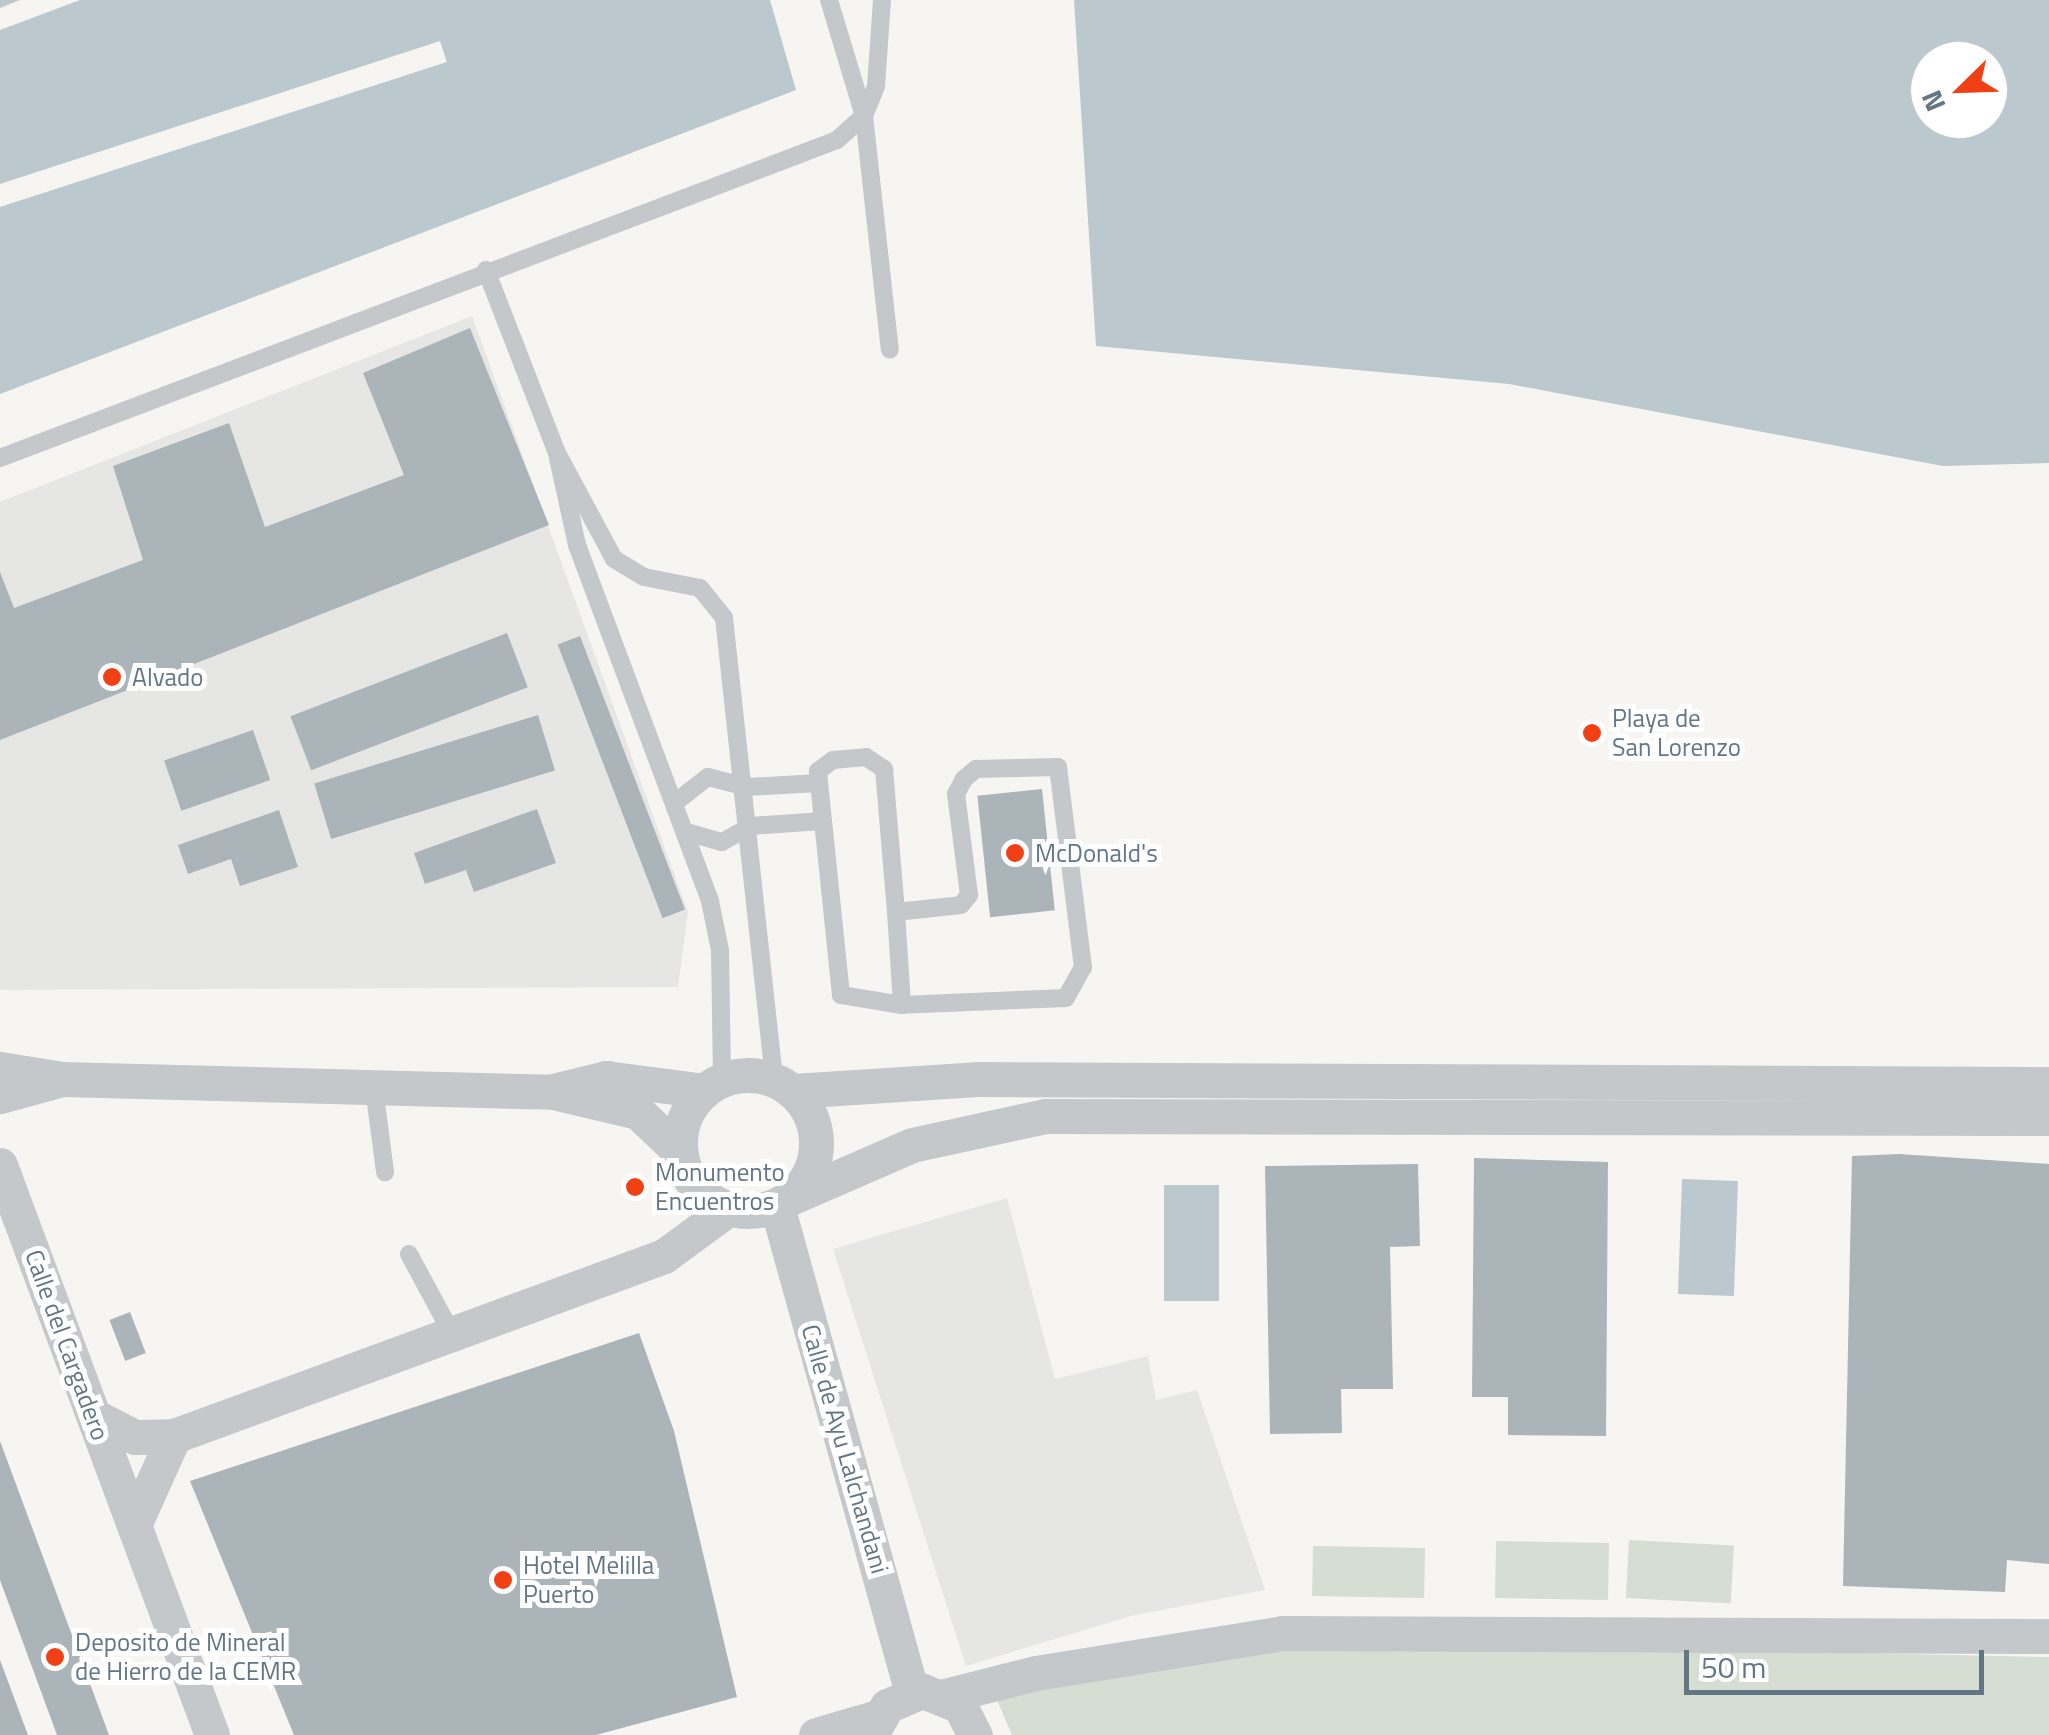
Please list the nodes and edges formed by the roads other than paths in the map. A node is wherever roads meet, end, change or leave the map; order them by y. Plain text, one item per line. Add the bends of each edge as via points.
1 (828, 0) edge
2 (882, 0) edge
3 (864, 116) junction
4 (486, 270) junction
5 (890, 350) dead end
6 (557, 453) junction
7 (0, 458) edge
8 (818, 783) junction
9 (747, 787) junction
10 (676, 800) junction
11 (822, 821) junction
12 (751, 826) junction
13 (690, 833) junction
14 (896, 912) junction
15 (902, 1005) junction
16 (0, 1069) edge
17 (62, 1079) junction
18 (2049, 1084) edge
19 (712, 1085) junction
20 (783, 1085) junction
21 (374, 1088) junction
22 (552, 1092) junction
23 (0, 1096) edge
24 (2049, 1118) edge
25 (680, 1152) junction
26 (0, 1165) edge
27 (385, 1172) dead end
28 (782, 1202) junction
29 (728, 1209) junction
30 (408, 1254) dead end
31 (452, 1334) junction
32 (94, 1416) junction
33 (174, 1436) junction
34 (134, 1525) junction
35 (2049, 1636) edge
36 (928, 1694) junction
37 (874, 1726) edge
38 (212, 1735) edge
39 (816, 1735) edge
40 (975, 1735) edge

1 - 3 lane
2 - 3 lane via 876,86
3 - 4 lane via 837,140
3 - 5 lane
4 - 6 lane
4 - 7 lane
6 - 9 lane via 614,559 644,576 700,588 716,604
6 - 10 lane via 577,544
8 - 9 lane
8 - 11 lane
8 - 14 lane via 818,771 833,760 866,757 884,768
9 - 10 lane via 708,777
9 - 12 lane
10 - 13 lane
11 - 12 lane
11 - 15 lane via 841,995
12 - 13 lane via 722,842
12 - 20 lane
13 - 19 lane via 720,950
14 - 15 lane
14 - 15 lane via 961,905 969,895 956,794 964,779 976,769 1058,767 1079,986 1050,1004
16 - 17 street
17 - 21 street
17 - 23 street
18 - 20 street via 977,1079
19 - 20 street
19 - 22 street via 606,1078
19 - 25 street via 680,1130
20 - 28 street via 806,1106 817,1146 803,1185
21 - 22 street
21 - 27 lane
22 - 25 street via 638,1112
24 - 28 street via 1045,1116 912,1145
25 - 29 street via 696,1188
26 - 32 street, Calle del Cargadero
28 - 29 street
28 - 36 street, Calle de Ayu Lalchandani
29 - 31 street via 664,1256
30 - 31 lane
31 - 33 street
32 - 33 street via 135,1438
32 - 34 street, Calle del Cargadero
33 - 34 street
34 - 38 street, Calle del Cargadero
35 - 36 street via 1282,1633
36 - 37 street
36 - 40 street
37 - 39 street

